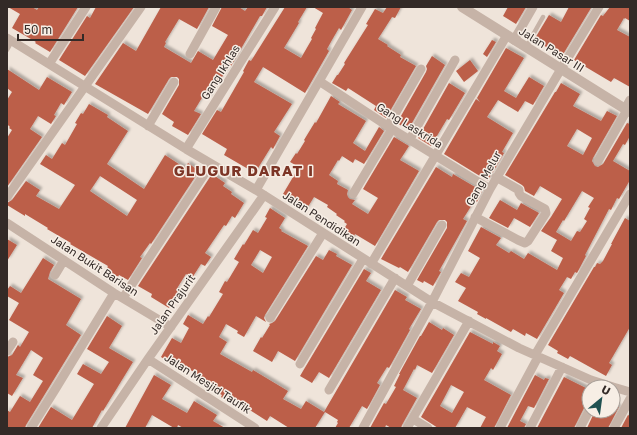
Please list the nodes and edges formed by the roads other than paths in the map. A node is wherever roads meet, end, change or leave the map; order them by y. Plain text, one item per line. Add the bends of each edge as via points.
1 (86, 7) edge
2 (141, 7) edge
3 (216, 7) edge
4 (275, 7) edge
5 (362, 7) edge
6 (533, 7) edge
7 (599, 7) edge
8 (466, 8) edge
9 (544, 17) dead end
10 (510, 37) junction
11 (10, 40) edge
12 (526, 47) junction
13 (7, 50) edge
14 (190, 54) dead end
15 (455, 60) dead end
16 (49, 64) junction
17 (421, 69) dead end
18 (561, 69) junction
19 (319, 81) junction
20 (174, 82) dead end
21 (85, 86) junction
22 (628, 108) edge
23 (148, 126) junction
24 (390, 127) junction
25 (410, 139) junction
26 (186, 149) junction
27 (435, 155) junction
28 (598, 161) dead end
29 (212, 164) junction
30 (496, 177) junction
31 (490, 188) junction
32 (260, 192) junction
33 (353, 194) dead end
34 (630, 194) edge
35 (7, 197) edge
36 (475, 217) junction
37 (7, 223) edge
38 (442, 225) dead end
39 (323, 233) junction
40 (64, 260) junction
41 (367, 261) junction
42 (55, 275) dead end
43 (394, 278) junction
44 (407, 286) junction
45 (114, 293) junction
46 (123, 298) junction
47 (432, 302) junction
48 (270, 318) dead end
49 (469, 322) junction
50 (171, 327) junction
51 (13, 342) dead end
52 (7, 351) edge
53 (537, 356) junction
54 (148, 358) junction
55 (300, 364) dead end
56 (562, 367) junction
57 (588, 379) edge
58 (329, 390) dead end
59 (630, 398) edge
60 (413, 419) junction
61 (585, 419) edge
62 (243, 425) edge
63 (31, 428) edge
64 (101, 428) edge
65 (255, 428) edge
66 (363, 428) edge
67 (407, 428) edge
68 (428, 428) edge
69 (500, 428) edge
70 (530, 428) edge
71 (580, 428) edge
72 (614, 428) edge

1 - 16 street
2 - 21 street
3 - 14 street
4 - 26 street, Gang Ikhlas
5 - 19 street, Jalan Prajurit
6 - 10 street
7 - 18 street, Gang Melur
8 - 10 street, Jalan Pasar III
9 - 12 lane
10 - 12 street, Jalan Pasar III
10 - 27 street
11 - 13 lane
11 - 16 street, Jalan Pendidikan
12 - 18 street, Jalan Pasar III
15 - 25 street
16 - 21 street, Jalan Pendidikan
17 - 24 street
18 - 22 street, Jalan Pasar III
18 - 30 street, Gang Melur
19 - 24 street, Gang Laskrida
19 - 32 street, Jalan Prajurit
20 - 23 street
21 - 23 street, Jalan Pendidikan
21 - 35 street
22 - 28 street
23 - 26 street, Jalan Pendidikan
24 - 25 street, Gang Laskrida
24 - 33 street
25 - 27 street, Gang Laskrida
26 - 29 street, Jalan Pendidikan
27 - 31 street, Gang Laskrida
27 - 41 street
29 - 32 street, Jalan Pendidikan
29 - 46 street
30 - 31 street, Gang Melur
30 - 36 street via 518,190 521,196 543,207 546,213 525,243
31 - 36 street, Gang Melur
32 - 39 street, Jalan Pendidikan
32 - 50 street, Jalan Prajurit
34 - 53 street
36 - 47 street, Gang Melur
37 - 40 street, Jalan Bukit Barisan
38 - 44 street
39 - 41 street, Jalan Pendidikan
39 - 48 street
40 - 42 street
40 - 45 street, Jalan Bukit Barisan
41 - 43 street, Jalan Pendidikan
41 - 55 street
43 - 44 street, Jalan Pendidikan
43 - 58 street
44 - 47 street, Jalan Pendidikan
45 - 46 street, Jalan Bukit Barisan
45 - 63 street
46 - 50 street, Jalan Bukit Barisan
47 - 49 street, Jalan Pendidikan
47 - 66 street, Gang Melur
49 - 53 street, Jalan Pendidikan
49 - 60 street
50 - 54 street, Jalan Prajurit
51 - 52 street
53 - 56 street, Jalan Pendidikan
53 - 69 street
54 - 62 street, Jalan Mesjid Taufik
54 - 64 street, Jalan Prajurit
56 - 57 street, Jalan Pendidikan
56 - 70 street
59 - 72 street
60 - 67 street
60 - 68 street
61 - 71 street
62 - 65 street, Jalan Mesjid Taufik

